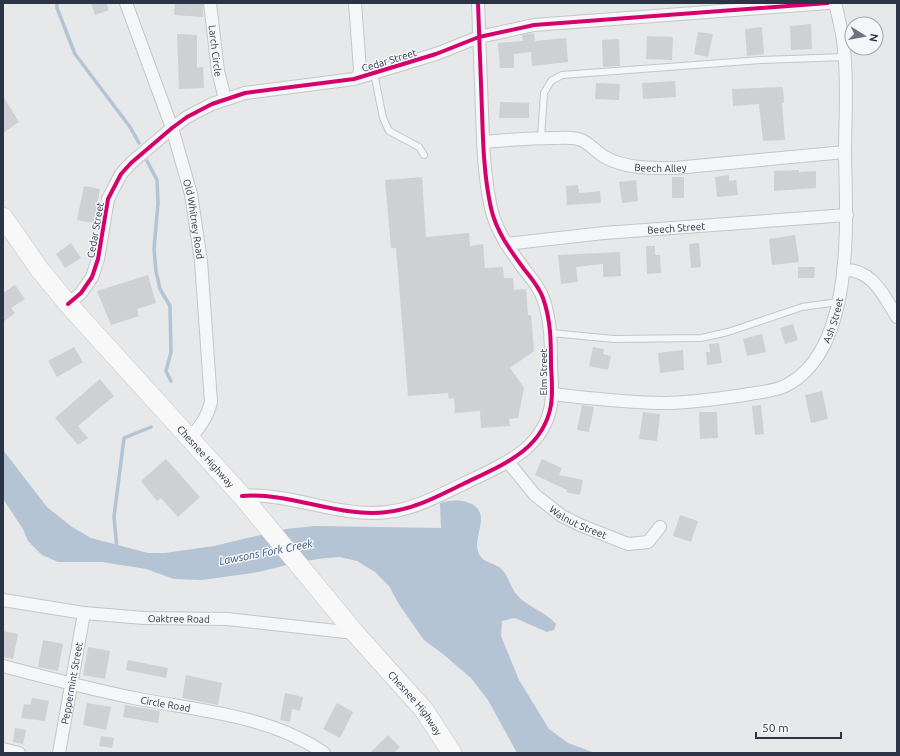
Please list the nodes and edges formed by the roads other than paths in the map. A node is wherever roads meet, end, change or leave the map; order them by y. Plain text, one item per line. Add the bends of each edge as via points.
1 (126, 3) edge
2 (210, 3) edge
3 (355, 3) edge
4 (478, 3) edge
5 (828, 3) edge
6 (835, 3) edge
7 (479, 37) junction
8 (845, 57) junction
9 (374, 73) junction
10 (358, 77) junction
11 (225, 98) junction
12 (172, 128) junction
13 (541, 138) junction
14 (483, 142) junction
15 (845, 152) junction
16 (424, 155) dead end
17 (847, 215) junction
18 (3, 217) edge
19 (506, 244) junction
20 (844, 270) junction
21 (838, 302) junction
22 (68, 304) junction
23 (897, 317) edge
24 (551, 333) junction
25 (552, 394) junction
26 (189, 439) junction
27 (508, 462) junction
28 (242, 496) junction
29 (660, 527) dead end
30 (3, 600) edge
31 (84, 613) junction
32 (355, 633) junction
33 (3, 666) edge
34 (71, 685) junction
35 (3, 749) edge
36 (19, 753) edge
37 (60, 753) edge
38 (324, 753) edge
39 (452, 753) edge

1 - 12 street, Old Whitney Road
2 - 11 street, Larch Circle via 218,71
3 - 10 street via 360,70
4 - 7 street, Elm Street
5 - 7 street, Cedar Street via 534,25
6 - 8 street, Ash Street
7 - 9 street, Cedar Street via 436,54
7 - 14 street, Elm Street
8 - 13 lane via 761,60 562,75 551,81 544,93
8 - 15 street, Ash Street
9 - 10 street, Cedar Street
9 - 16 lane via 383,118 389,131 419,147
10 - 11 street, Cedar Street via 343,81 265,89
11 - 12 street, Cedar Street via 199,110
12 - 22 street, Cedar Street via 131,163 114,186 105,212 96,268 87,286
12 - 26 street, Old Whitney Road via 189,187 197,227 211,390 208,415
13 - 14 street, Beech Alley
13 - 15 street, Beech Alley via 578,139 592,145 600,154 612,161 628,166 654,168
14 - 19 street, Elm Street via 491,207
15 - 17 street, Ash Street
17 - 19 street, Beech Street via 604,233
17 - 20 street, Ash Street
18 - 22 main road, Chesnee Highway via 40,270
19 - 24 street, Elm Street via 537,285
20 - 21 street, Ash Street
20 - 23 street via 858,271 870,277
21 - 24 lane via 802,307 728,332 701,338 614,339
21 - 25 street, Ash Street via 828,336 814,364 789,384 775,389 664,403
22 - 26 main road, Chesnee Highway
24 - 25 street, Elm Street
25 - 27 street, Elm Street via 548,415 539,435 525,450
26 - 28 main road, Chesnee Highway
27 - 28 street, Elm Street via 421,504 387,512 351,513 262,494
27 - 29 street, Walnut Street via 535,495 562,516 580,525 628,544 648,542
28 - 32 main road, Chesnee Highway
30 - 31 street, Oaktree Road
31 - 32 street, Oaktree Road via 144,618 227,619
31 - 34 street, Peppermint Street
32 - 39 main road, Chesnee Highway via 424,710
33 - 34 street, Circle Road
34 - 37 street, Peppermint Street
34 - 38 street, Circle Road via 269,726 296,736
35 - 36 street

